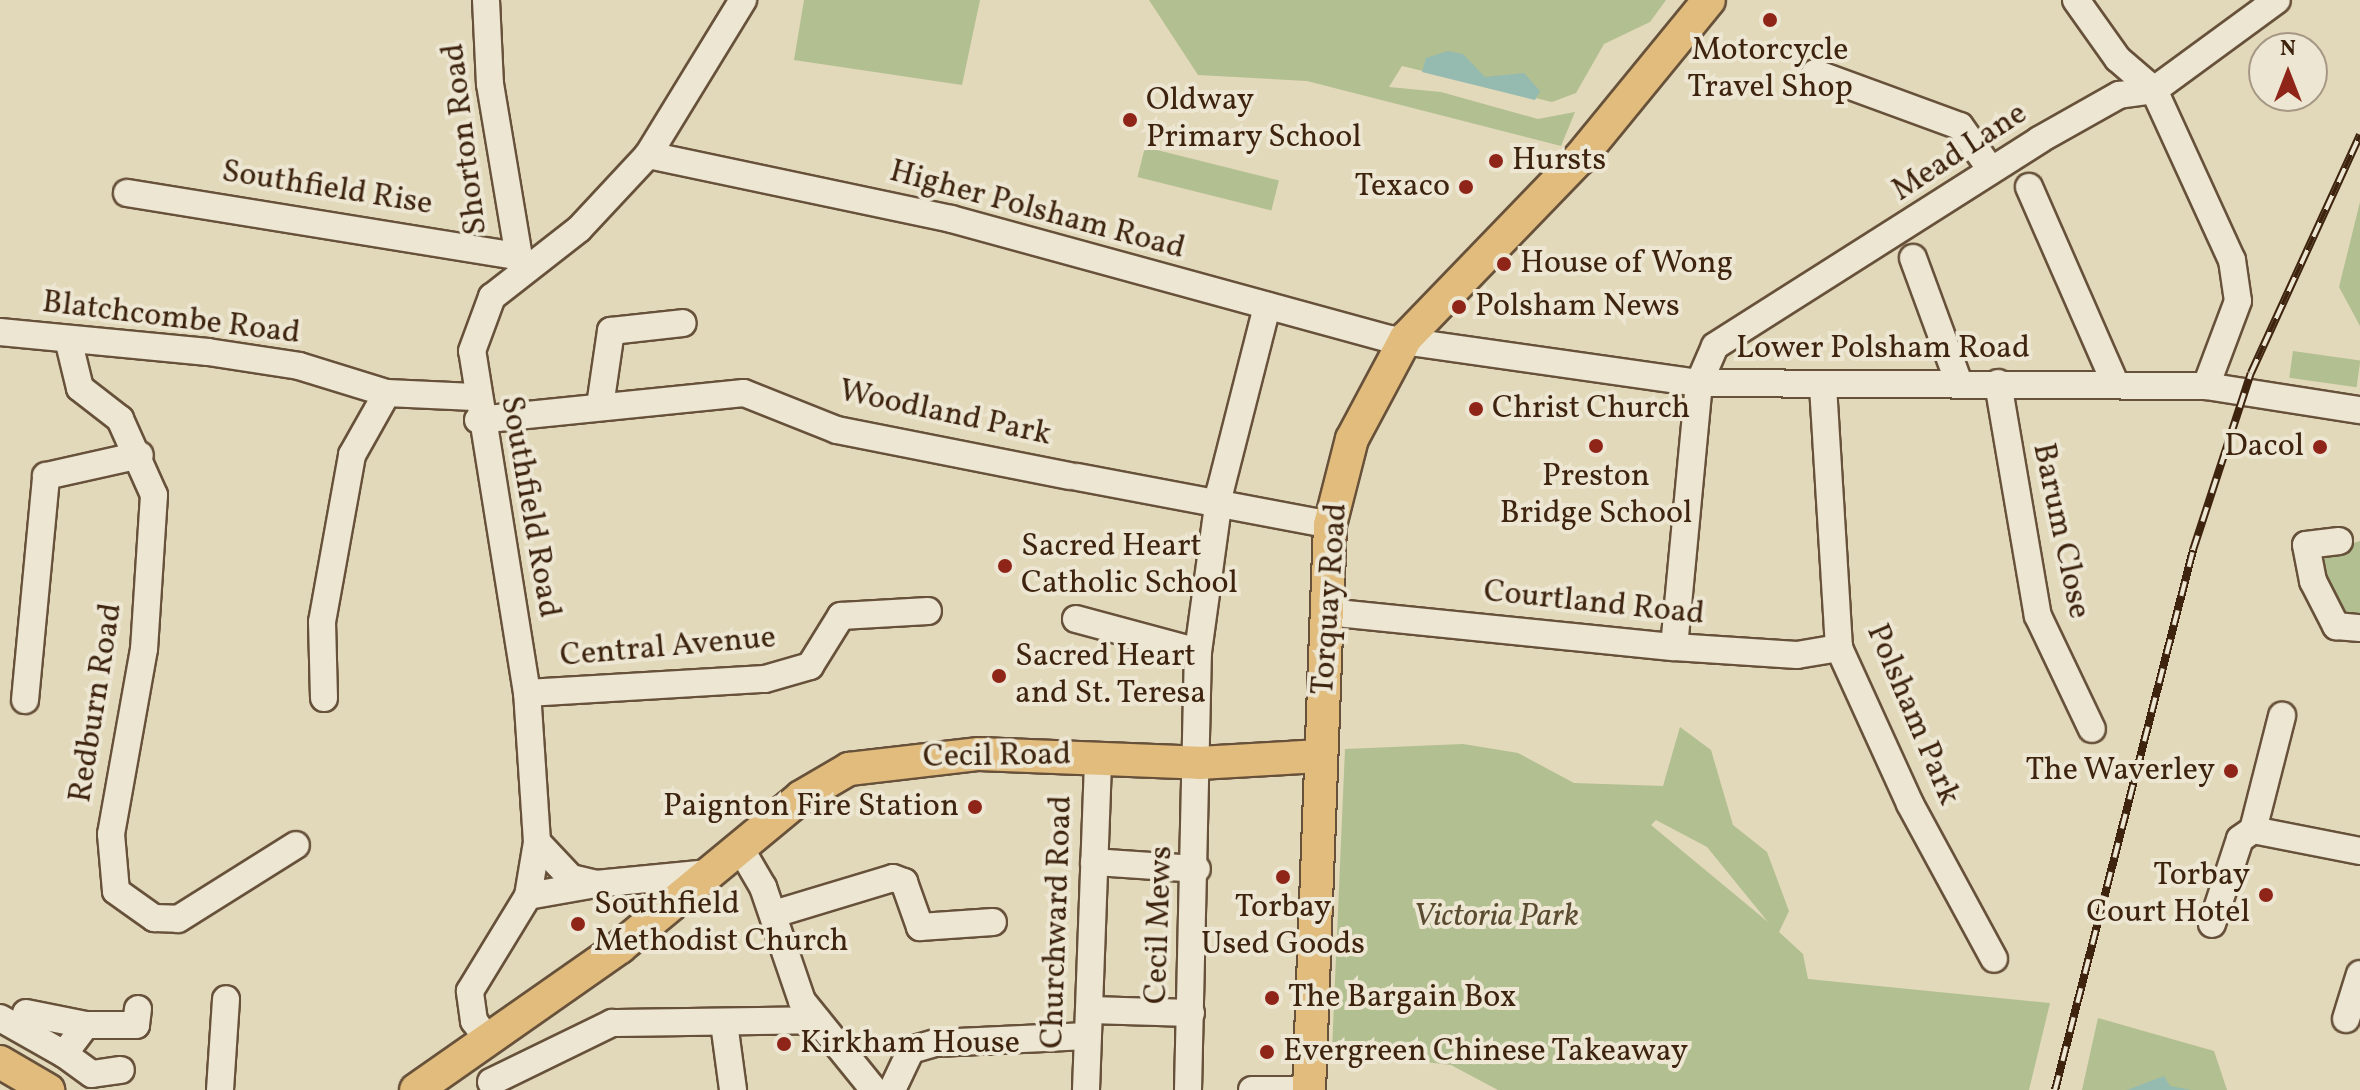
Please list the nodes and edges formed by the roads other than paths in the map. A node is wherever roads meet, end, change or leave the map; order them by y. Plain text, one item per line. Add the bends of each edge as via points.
1 (486, 0) edge
2 (743, 0) edge
3 (1709, 0) edge
4 (2076, 0) edge
5 (2277, 0) edge
6 (1815, 73) dead end
7 (2154, 90) junction
8 (648, 155) junction
9 (1991, 170) junction
10 (2029, 187) dead end
11 (127, 193) dead end
12 (1913, 258) dead end
13 (518, 263) junction
14 (1267, 306) junction
15 (683, 323) dead end
16 (0, 332) edge
17 (1406, 338) junction
18 (69, 343) junction
19 (1699, 383) junction
20 (1959, 383) junction
21 (1998, 383) junction
22 (2115, 383) junction
23 (1823, 386) junction
24 (2214, 389) junction
25 (387, 393) junction
26 (600, 406) junction
27 (476, 408) junction
28 (2360, 410) edge
29 (140, 455) junction
30 (1221, 504) junction
31 (1330, 525) junction
32 (2339, 541) dead end
33 (928, 611) dead end
34 (1335, 613) junction
35 (1076, 619) dead end
36 (2360, 628) edge
37 (1674, 647) junction
38 (1839, 648) junction
39 (1198, 652) junction
40 (527, 693) junction
41 (324, 698) dead end
42 (25, 700) dead end
43 (2282, 716) dead end
44 (2092, 729) dead end
45 (1098, 756) junction
46 (1321, 756) junction
47 (1199, 763) junction
48 (2253, 830) junction
49 (537, 842) junction
50 (296, 845) dead end
51 (739, 846) junction
52 (2360, 851) edge
53 (1094, 862) junction
54 (1197, 869) junction
55 (709, 873) junction
56 (596, 884) junction
57 (528, 896) junction
58 (774, 914) junction
59 (993, 922) dead end
60 (2212, 924) dead end
61 (1994, 959) dead end
62 (2360, 974) edge
63 (226, 999) dead end
64 (138, 1009) dead end
65 (26, 1013) dead end
66 (1191, 1013) junction
67 (0, 1018) edge
68 (2346, 1019) dead end
69 (817, 1020) junction
70 (724, 1023) junction
71 (1089, 1023) junction
72 (86, 1025) junction
73 (64, 1054) junction
74 (0, 1062) edge
75 (498, 1063) junction
76 (121, 1070) dead end
77 (449, 1081) edge
78 (48, 1090) edge
79 (220, 1090) edge
80 (416, 1090) edge
81 (733, 1090) edge
82 (874, 1090) edge
83 (892, 1090) edge
84 (1086, 1090) edge
85 (1188, 1090) edge
86 (1252, 1090) edge
87 (1307, 1090) edge

1 - 13 street, Shorton Road
2 - 8 street, Southfield Road
3 - 17 main road, Torquay Road via 1579,159
4 - 7 street via 2118,59
5 - 7 street, Mead Lane
6 - 9 street via 1960,126
7 - 9 street, Mead Lane via 2119,95
7 - 24 street via 2239,281
8 - 13 street, Southfield Road via 579,229
8 - 14 street, Higher Polsham Road via 951,219
9 - 19 street, Mead Lane via 1715,346
10 - 22 street
11 - 13 street, Southfield Rise
12 - 20 street
13 - 27 street, Southfield Road via 479,322 470,373
14 - 17 street, Higher Polsham Road
14 - 30 street, Cecil Mews
15 - 26 street via 611,331
16 - 18 street, Blatchcombe Road
17 - 19 street, Lower Polsham Road
17 - 31 main road, Torquay Road via 1352,439
18 - 25 street, Blatchcombe Road via 284,364
18 - 29 street, Redburn Road via 80,388 120,419
19 - 23 street, Lower Polsham Road
19 - 37 street, Mead Lane
20 - 21 street, Lower Polsham Road
20 - 23 street, Lower Polsham Road
21 - 22 street, Lower Polsham Road
21 - 44 street, Barum Close via 2038,616
22 - 24 street, Lower Polsham Road
23 - 38 street, Polsham Park
24 - 28 street, Lower Polsham Road
25 - 27 street, Blatchcombe Road
25 - 41 street via 352,455 322,622
26 - 27 street, Woodland Park
26 - 30 street, Woodland Park via 759,395 837,430
27 - 40 street, Southfield Road
29 - 42 street via 46,476
29 - 50 street, Redburn Road via 154,495 151,559 144,649 111,834 116,891 154,918 178,919
30 - 31 street, Woodland Park
30 - 39 street, Cecil Mews
31 - 34 main road, Torquay Road
32 - 36 street via 2297,544 2320,606 2336,626
33 - 40 street, Central Avenue via 841,616 810,666 765,679
34 - 37 street, Courtland Road
34 - 46 main road, Torquay Road
35 - 39 street
37 - 38 street, Courtland Road via 1797,655
38 - 61 street, Polsham Park via 1910,804
39 - 47 street, Cecil Mews
40 - 49 street, Southfield Road
43 - 48 street
45 - 47 main road, Cecil Road
45 - 51 main road, Cecil Road via 979,754 849,769
45 - 53 street, Churchward Road
46 - 47 main road, Cecil Road
46 - 87 main road, Torquay Road
47 - 54 street, Cecil Mews
48 - 52 street
48 - 60 street via 2240,839
49 - 56 street via 571,878
49 - 57 street, Southfield Road
51 - 55 main road, Cecil Road
51 - 58 street
53 - 54 street
53 - 71 street, Churchward Road
54 - 66 street, Cecil Mews
55 - 56 street
55 - 75 main road, Cecil Road
56 - 57 street
57 - 75 street, Southfield Road via 470,991 474,1021
58 - 59 street via 893,878 904,882 920,927
58 - 69 street via 802,1001
62 - 68 street
63 - 79 street
64 - 72 street via 136,1025
65 - 72 street
66 - 71 street
66 - 85 street, Cecil Mews
67 - 73 street
69 - 70 street
69 - 82 street
70 - 75 street via 612,1023
70 - 81 street
71 - 83 street via 911,1050
71 - 84 street, Churchward Road
72 - 73 street
73 - 76 street via 82,1071
74 - 78 main road
75 - 77 main road, Cecil Road
77 - 80 main road, Cecil Road
86 - 87 street

